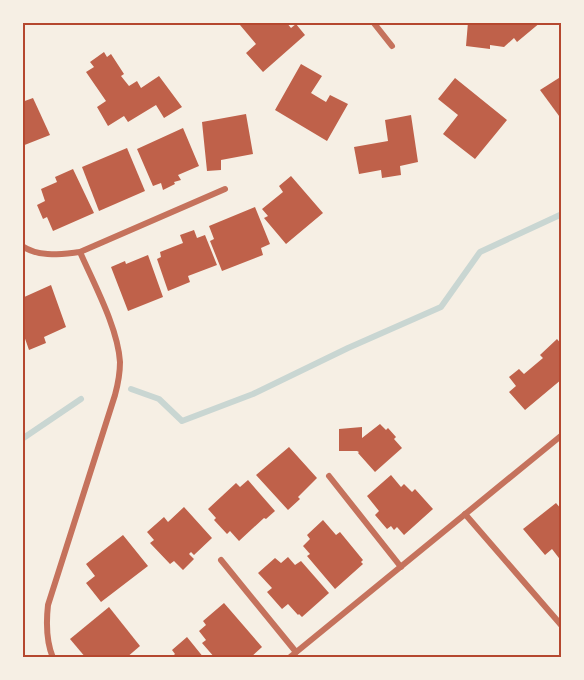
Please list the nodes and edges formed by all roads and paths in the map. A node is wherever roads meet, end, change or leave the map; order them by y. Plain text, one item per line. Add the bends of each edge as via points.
1 (373, 22) edge
2 (392, 46) dead end
3 (225, 189) dead end
4 (22, 246) edge
5 (80, 252) junction
6 (561, 435) edge
7 (329, 476) dead end
8 (465, 514) junction
9 (221, 560) dead end
10 (401, 567) junction
11 (561, 626) edge
12 (296, 652) junction
13 (53, 657) edge
14 (289, 657) edge

1 - 2 street
3 - 5 street
4 - 5 street via 54,255
5 - 13 street via 111,325 120,363 115,395 48,605 48,642
6 - 8 street
7 - 10 street
8 - 10 street
8 - 11 street
9 - 12 street
10 - 12 street
12 - 14 street

